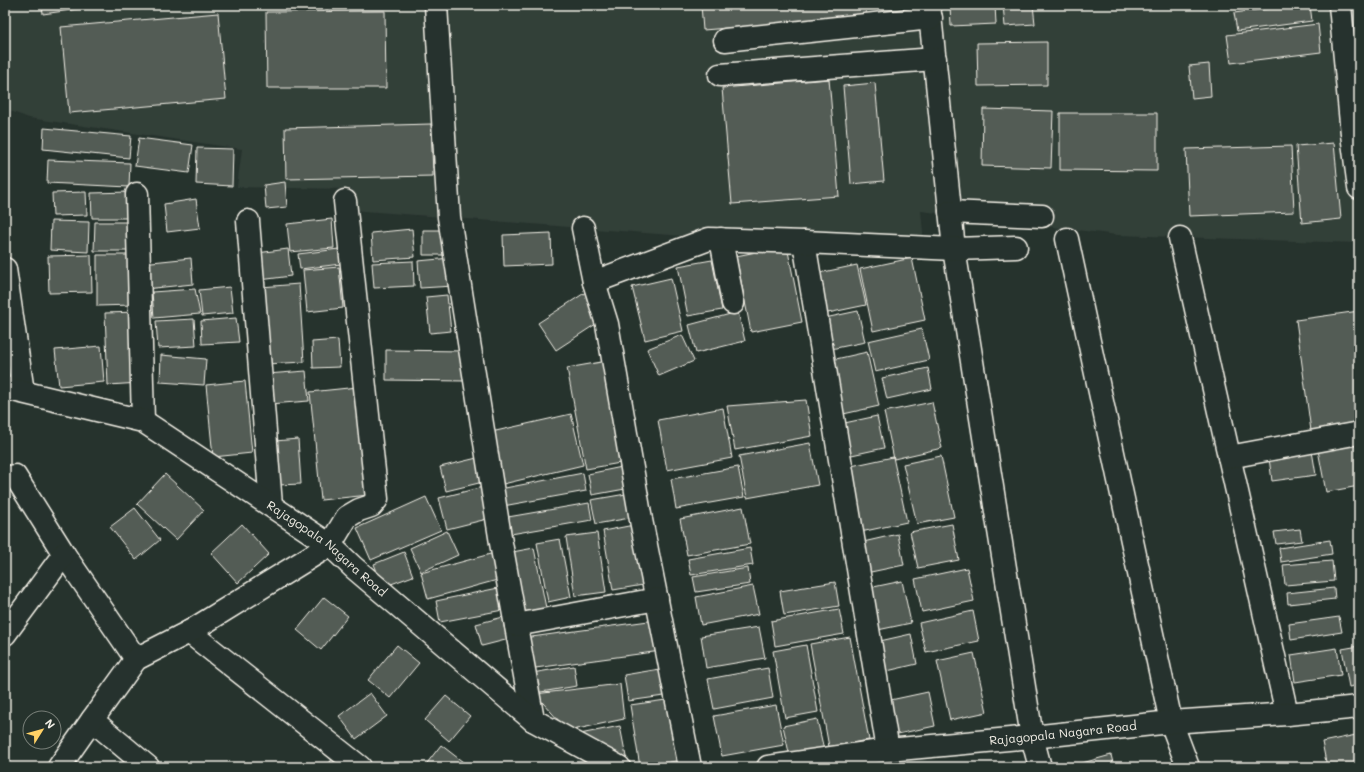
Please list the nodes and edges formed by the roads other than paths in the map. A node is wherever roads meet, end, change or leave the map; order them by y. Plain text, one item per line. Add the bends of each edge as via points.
1 (436, 5) edge
2 (1340, 5) edge
3 (930, 12) edge
4 (725, 40) dead end
5 (935, 59) junction
6 (720, 75) dead end
7 (1358, 176) edge
8 (137, 194) dead end
9 (345, 201) dead end
10 (950, 212) junction
11 (1042, 216) dead end
12 (248, 221) dead end
13 (583, 228) dead end
14 (1180, 238) dead end
15 (721, 239) junction
16 (1067, 240) dead end
17 (804, 242) junction
18 (1016, 247) dead end
19 (954, 249) junction
20 (5, 269) edge
21 (594, 282) junction
22 (733, 303) dead end
23 (14, 390) edge
24 (143, 421) junction
25 (1359, 433) edge
26 (1229, 457) junction
27 (5, 478) edge
28 (271, 505) junction
29 (330, 545) junction
30 (64, 554) junction
31 (657, 599) junction
32 (516, 625) junction
33 (189, 632) junction
34 (5, 634) edge
35 (136, 659) junction
36 (1358, 711) edge
37 (1287, 714) junction
38 (92, 720) junction
39 (533, 720) junction
40 (1171, 722) junction
41 (1032, 737) junction
42 (888, 750) junction
43 (59, 767) edge
44 (148, 767) edge
45 (360, 767) edge
46 (619, 767) edge
47 (690, 767) edge
48 (768, 767) edge
49 (1040, 767) edge
50 (1188, 767) edge

1 - 32 street via 450,217
2 - 7 street
3 - 4 street
3 - 5 street
5 - 6 street
5 - 10 street
8 - 24 street
9 - 29 street via 377,499 371,506 347,517
10 - 11 street
10 - 19 street
12 - 28 street
13 - 21 street
14 - 26 street
15 - 17 street
15 - 21 street via 709,239
15 - 22 street
16 - 40 street
17 - 19 street
17 - 42 street
18 - 19 street
19 - 41 street
20 - 23 street
21 - 31 street via 607,324
23 - 24 street, Rajagopala Nagara Road
24 - 28 street, Rajagopala Nagara Road
25 - 26 street
26 - 37 street
27 - 30 street via 14,476
28 - 29 street, Rajagopala Nagara Road
29 - 33 street
29 - 39 street, Rajagopala Nagara Road
30 - 34 street
30 - 35 street
31 - 32 street
31 - 47 street
32 - 39 street
33 - 35 street
33 - 45 street
35 - 38 street
36 - 37 street, Rajagopala Nagara Road
37 - 40 street, Rajagopala Nagara Road
38 - 43 street
38 - 44 street
39 - 46 street, Rajagopala Nagara Road
40 - 41 street, Rajagopala Nagara Road
40 - 50 street
41 - 42 street, Rajagopala Nagara Road
41 - 49 street
42 - 48 street, Rajagopala Nagara Road

